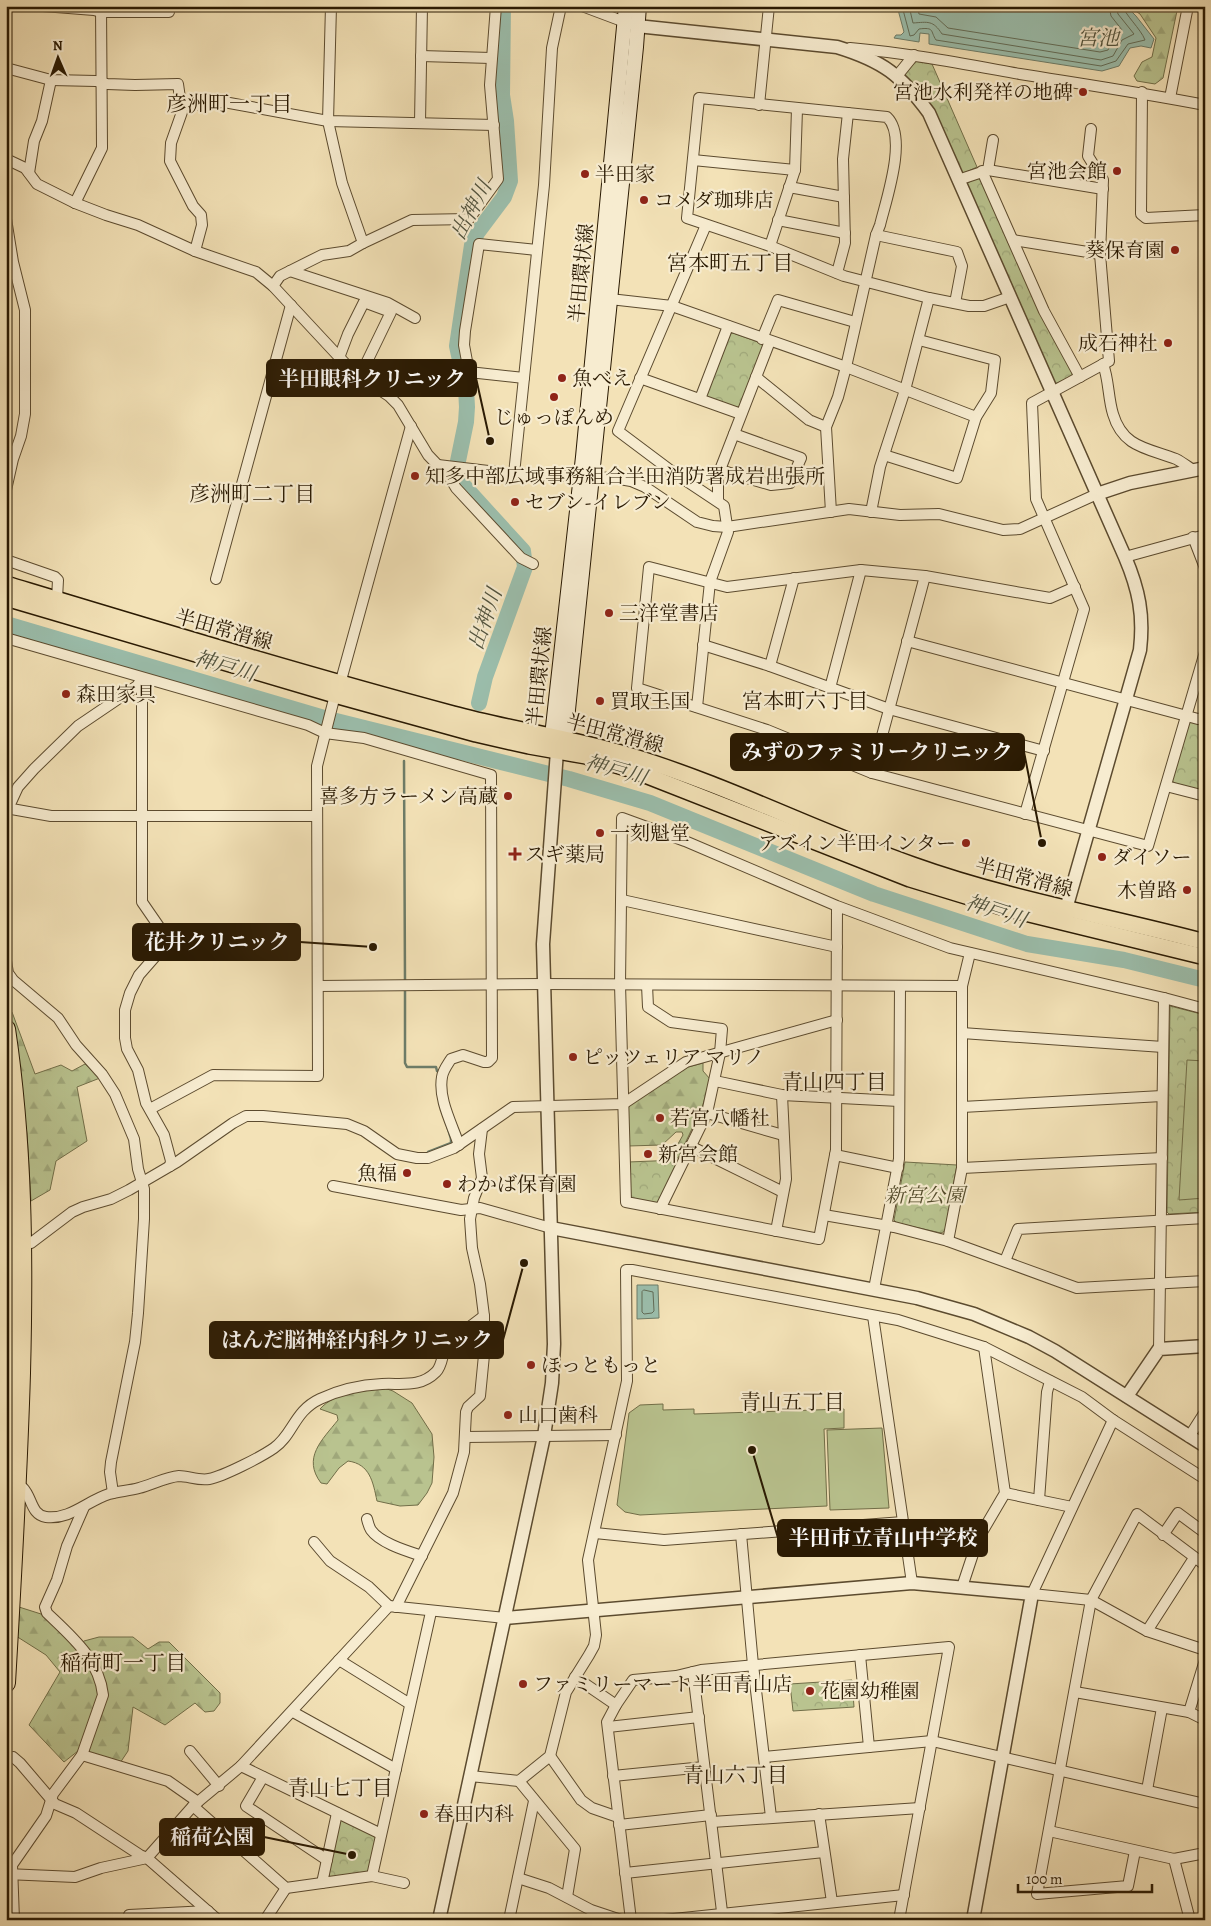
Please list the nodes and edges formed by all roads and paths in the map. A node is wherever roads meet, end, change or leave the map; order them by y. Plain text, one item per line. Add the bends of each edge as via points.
1 (43, 6) edge
2 (168, 6) edge
3 (331, 6) edge
4 (422, 6) edge
5 (496, 6) edge
6 (561, 6) edge
7 (582, 6) edge
8 (626, 6) edge
9 (639, 6) edge
10 (769, 6) edge
11 (1188, 6) edge
12 (101, 9) edge
13 (631, 24) junction
14 (766, 39) junction
15 (838, 47) junction
16 (887, 51) junction
17 (914, 55) junction
18 (420, 56) junction
19 (491, 58) junction
20 (879, 62) junction
21 (6, 68) edge
22 (898, 76) junction
23 (51, 80) junction
24 (101, 82) junction
25 (1142, 92) junction
26 (1170, 98) junction
27 (759, 104) junction
28 (1205, 105) edge
29 (182, 106) junction
30 (797, 109) junction
31 (848, 113) junction
32 (328, 122) junction
33 (420, 122) junction
34 (494, 125) junction
35 (1091, 129) dead end
36 (993, 140) dead end
37 (6, 158) edge
38 (693, 160) junction
39 (795, 170) junction
40 (985, 171) junction
41 (29, 173) junction
42 (958, 180) junction
43 (789, 187) junction
44 (1103, 189) junction
45 (844, 197) junction
46 (75, 202) junction
47 (1205, 215) edge
48 (6, 219) edge
49 (778, 220) junction
50 (706, 225) junction
51 (845, 233) junction
52 (876, 235) junction
53 (1013, 240) junction
54 (363, 243) junction
55 (770, 246) junction
56 (537, 250) junction
57 (195, 251) junction
58 (1100, 254) junction
59 (290, 271) junction
60 (837, 273) junction
61 (865, 282) junction
62 (273, 286) junction
63 (1010, 297) junction
64 (929, 298) junction
65 (610, 299) junction
66 (955, 303) junction
67 (291, 305) junction
68 (672, 306) junction
69 (415, 318) dead end
70 (855, 322) junction
71 (728, 326) junction
72 (766, 340) junction
73 (919, 340) junction
74 (339, 358) junction
75 (1103, 364) junction
76 (846, 367) junction
77 (360, 376) junction
78 (1080, 376) junction
79 (524, 378) junction
80 (640, 378) junction
81 (756, 378) junction
82 (905, 390) junction
83 (1052, 392) junction
84 (700, 399) junction
85 (741, 414) junction
86 (976, 417) junction
87 (411, 426) junction
88 (826, 427) junction
89 (734, 434) junction
90 (884, 455) junction
91 (438, 464) junction
92 (1199, 469) edge
93 (720, 470) junction
94 (514, 474) junction
95 (586, 477) junction
96 (6, 490) edge
97 (1097, 494) junction
98 (718, 501) junction
99 (831, 512) junction
100 (871, 512) junction
101 (1044, 518) junction
102 (727, 527) junction
103 (1205, 535) edge
104 (1193, 537) junction
105 (1125, 557) junction
106 (6, 560) edge
107 (533, 564) dead end
108 (1205, 568) edge
109 (861, 570) junction
110 (925, 576) junction
111 (794, 578) junction
112 (216, 579) dead end
113 (710, 582) junction
114 (6, 584) edge
115 (1075, 588) junction
116 (6, 598) edge
117 (57, 599) junction
118 (6, 638) edge
119 (908, 641) junction
120 (703, 645) junction
121 (1205, 652) edge
122 (770, 666) junction
123 (142, 679) junction
124 (1062, 683) junction
125 (830, 688) junction
126 (335, 695) junction
127 (1126, 699) junction
128 (697, 706) junction
129 (889, 709) junction
130 (1186, 715) junction
131 (1205, 718) edge
132 (325, 730) junction
133 (558, 748) junction
134 (1044, 751) junction
135 (872, 773) junction
136 (1166, 786) junction
137 (1205, 796) edge
138 (7, 809) edge
139 (1025, 814) junction
140 (142, 816) junction
141 (317, 816) junction
142 (1089, 831) junction
143 (622, 900) junction
144 (837, 906) junction
145 (1064, 916) junction
146 (1205, 942) edge
147 (837, 948) junction
148 (970, 953) junction
149 (1205, 957) edge
150 (6, 962) edge
151 (543, 984) junction
152 (620, 984) junction
153 (492, 985) junction
154 (647, 985) junction
155 (318, 986) junction
156 (837, 986) junction
157 (900, 986) junction
158 (962, 986) junction
159 (1164, 998) junction
160 (1205, 1009) edge
161 (837, 1020) junction
162 (6, 1029) edge
163 (962, 1032) junction
164 (1163, 1048) junction
165 (720, 1052) junction
166 (715, 1081) junction
167 (782, 1095) junction
168 (1162, 1096) junction
169 (836, 1098) junction
170 (899, 1101) junction
171 (623, 1104) junction
172 (547, 1106) junction
173 (962, 1107) junction
174 (150, 1109) junction
175 (707, 1113) junction
176 (482, 1129) junction
177 (783, 1135) junction
178 (459, 1144) junction
179 (690, 1146) junction
180 (835, 1155) junction
181 (1162, 1158) junction
182 (6, 1162) edge
183 (170, 1166) junction
184 (898, 1168) junction
185 (962, 1168) junction
186 (142, 1182) junction
187 (333, 1186) dead end
188 (783, 1192) junction
189 (472, 1208) junction
190 (660, 1209) junction
191 (824, 1215) junction
192 (1205, 1218) edge
193 (1162, 1221) junction
194 (887, 1226) junction
195 (551, 1228) junction
196 (776, 1231) junction
197 (948, 1241) junction
198 (31, 1243) dead end
199 (1005, 1261) junction
200 (1205, 1281) edge
201 (1160, 1284) junction
202 (874, 1289) junction
203 (484, 1316) junction
204 (873, 1316) junction
205 (1205, 1346) edge
206 (984, 1347) junction
207 (1159, 1349) junction
208 (1050, 1381) junction
209 (1127, 1396) junction
210 (1205, 1412) edge
211 (1113, 1420) junction
212 (6, 1429) edge
213 (616, 1435) junction
214 (544, 1436) junction
215 (465, 1437) junction
216 (1189, 1437) junction
217 (1205, 1446) edge
218 (1205, 1479) edge
219 (23, 1488) dead end
220 (113, 1493) junction
221 (1005, 1493) junction
222 (1039, 1500) junction
223 (84, 1506) junction
224 (1072, 1507) junction
225 (367, 1519) dead end
226 (903, 1522) junction
227 (594, 1533) junction
228 (1205, 1533) edge
229 (741, 1534) junction
230 (1163, 1534) junction
231 (314, 1542) dead end
232 (422, 1556) junction
233 (1194, 1558) junction
234 (1205, 1565) edge
235 (912, 1583) junction
236 (962, 1587) junction
237 (1032, 1594) junction
238 (747, 1598) junction
239 (1091, 1600) junction
240 (393, 1606) junction
241 (594, 1610) junction
242 (432, 1612) junction
243 (504, 1618) junction
244 (1147, 1631) junction
245 (1205, 1650) edge
246 (860, 1655) junction
247 (339, 1660) junction
248 (1205, 1660) edge
249 (753, 1665) junction
250 (693, 1672) junction
251 (575, 1677) junction
252 (6, 1683) edge
253 (1075, 1692) junction
254 (410, 1704) junction
255 (616, 1705) junction
256 (1162, 1708) junction
257 (293, 1712) junction
258 (1189, 1712) junction
259 (699, 1718) junction
260 (1205, 1720) edge
261 (608, 1727) junction
262 (932, 1742) junction
263 (869, 1747) junction
264 (190, 1751) dead end
265 (82, 1755) junction
266 (550, 1756) junction
267 (764, 1756) junction
268 (13, 1757) dead end
269 (1002, 1758) junction
270 (242, 1766) junction
271 (704, 1767) junction
272 (396, 1769) junction
273 (1060, 1770) junction
274 (470, 1776) junction
275 (613, 1776) junction
276 (263, 1777) junction
277 (519, 1781) junction
278 (219, 1786) junction
279 (1147, 1790) junction
280 (52, 1800) junction
281 (534, 1801) junction
282 (195, 1804) junction
283 (1205, 1804) edge
284 (920, 1808) junction
285 (337, 1813) junction
286 (819, 1814) junction
287 (771, 1817) junction
288 (711, 1819) junction
289 (618, 1821) junction
290 (1050, 1831) junction
291 (381, 1834) junction
292 (1135, 1851) junction
293 (824, 1852) junction
294 (1205, 1853) edge
295 (147, 1858) junction
296 (327, 1860) junction
297 (1174, 1860) junction
298 (717, 1864) junction
299 (625, 1873) junction
300 (9, 1874) edge
301 (372, 1876) junction
302 (518, 1878) junction
303 (322, 1883) junction
304 (404, 1883) dead end
305 (286, 1888) junction
306 (904, 1895) junction
307 (567, 1897) junction
308 (832, 1902) junction
309 (208, 1911) junction
310 (723, 1917) edge
311 (14, 1920) edge
312 (129, 1920) edge
313 (218, 1920) edge
314 (265, 1920) edge
315 (439, 1920) edge
316 (509, 1920) edge
317 (621, 1920) edge
318 (631, 1920) edge
319 (664, 1920) edge
320 (899, 1920) edge
321 (973, 1920) edge
322 (1190, 1920) edge

1 - 12 street
2 - 12 street via 169,12
3 - 32 street
4 - 18 street
5 - 19 street
6 - 56 street via 552,48
7 - 13 street
8 - 13 main road, 半田環状線
9 - 13 main road, 半田環状線
10 - 14 street
11 - 26 street
12 - 24 street
13 - 14 street
13 - 65 main road, 半田環状線
13 - 95 main road, 半田環状線
14 - 15 street
14 - 27 street
15 - 16 street
15 - 20 street
16 - 17 street
16 - 20 street via 880,56
17 - 22 street
17 - 25 street
18 - 19 street
18 - 33 street
19 - 34 street
20 - 22 street
21 - 23 street
22 - 42 street via 929,113
23 - 24 street
23 - 41 street via 34,141
24 - 29 street via 178,84
24 - 46 street via 102,148
25 - 26 street
25 - 47 street via 1141,214 1146,218
26 - 28 street
27 - 30 street
27 - 38 street via 699,98
29 - 32 street via 224,102
29 - 57 street via 169,152 193,206 202,215
30 - 31 street
30 - 39 street
31 - 45 street via 843,159
31 - 52 street via 887,116 892,121 896,156
32 - 33 street
32 - 54 street via 342,183
33 - 34 street
34 - 54 street via 498,179 469,219 412,220
35 - 44 street via 1088,156 1103,180
36 - 40 street
37 - 41 street
38 - 39 street
38 - 50 street via 687,218
39 - 43 street
40 - 42 street
40 - 44 street
40 - 53 street
41 - 46 street via 37,184
42 - 63 street
43 - 45 street
43 - 49 street
44 - 58 street
45 - 51 street
46 - 57 street via 138,225
48 - 96 street via 25,310 26,414
49 - 51 street
49 - 55 street
50 - 55 street
50 - 68 street
51 - 60 street
52 - 61 street
52 - 66 street via 957,252 962,266
53 - 58 street
53 - 78 street via 1044,311
54 - 59 street via 349,250 322,255
55 - 60 street
56 - 79 street
56 - 79 street via 479,244 465,331 469,372
57 - 62 street via 256,272
58 - 75 street via 1109,361
59 - 62 street via 280,276
59 - 69 street via 388,303
60 - 61 street
61 - 64 street
61 - 70 street
62 - 67 street
63 - 66 street via 984,306
63 - 83 street
64 - 66 street
64 - 73 street
65 - 68 street
65 - 95 main road, 半田環状線
67 - 74 street
67 - 112 street
68 - 71 street
68 - 80 street
70 - 72 street via 778,300
70 - 76 street
71 - 72 street
71 - 84 street
72 - 76 street
72 - 81 street
73 - 82 street
73 - 86 street via 995,360 991,393
74 - 77 street
74 - 77 street via 364,302 391,312
75 - 78 street
75 - 92 street via 1112,412 1126,437 1138,446
76 - 82 street
76 - 88 street
77 - 87 street via 389,396
78 - 83 street
79 - 94 street
80 - 84 street
80 - 98 street via 618,431
81 - 85 street
81 - 88 street via 809,420
82 - 86 street
82 - 90 street
83 - 97 street
83 - 101 street via 1032,403 1036,499
84 - 85 street
85 - 89 street
86 - 90 street via 957,478
87 - 91 street via 428,455
87 - 126 street
88 - 99 street
89 - 93 street
89 - 93 street via 801,458 790,483 771,485
90 - 100 street
91 - 94 street
91 - 107 street via 521,558
92 - 97 street via 1130,483
93 - 98 street
94 - 95 street
95 - 102 street via 631,481 646,487 697,522
95 - 133 main road, 半田環状線
97 - 101 street
97 - 105 street
98 - 102 street via 724,506
99 - 100 street
99 - 102 street
100 - 101 street via 939,514 1003,530 1020,529
101 - 115 street
102 - 113 street
103 - 104 street
104 - 105 street
104 - 108 street
105 - 127 street via 1142,611 1140,650
106 - 117 street via 55,577 58,580
109 - 110 street
109 - 111 street
109 - 125 street
110 - 115 street via 1050,598
110 - 119 street
111 - 113 street via 727,587
111 - 122 street
113 - 120 street
113 - 128 street via 649,566 637,688
114 - 117 main road, 半田常滑線
115 - 124 street via 1084,609
116 - 126 main road, 半田常滑線
117 - 126 main road, 半田常滑線
118 - 123 street
119 - 124 street
119 - 129 street
120 - 122 street
120 - 128 street
121 - 130 street
122 - 125 street
123 - 132 street
123 - 138 street via 78,726 18,787
123 - 140 street
124 - 127 street
124 - 134 street
125 - 129 street
126 - 132 street
126 - 133 main road, 半田常滑線 via 478,721
127 - 130 street
127 - 142 street
128 - 135 street via 767,730
129 - 134 street
129 - 135 street
130 - 131 street
130 - 136 street
132 - 141 street via 317,766
132 - 153 street via 491,775
133 - 145 main road, 半田常滑線 via 588,743 675,770 865,848
133 - 151 street via 543,944
134 - 139 street
135 - 139 street
136 - 137 street
136 - 142 street via 1148,846
138 - 140 street via 51,816
139 - 142 street
140 - 141 street
140 - 174 street via 142,902 162,931 160,951 139,975 130,993 125,1010 125,1044 138,1070
141 - 155 street
142 - 145 street
143 - 144 street via 622,818 685,841
143 - 147 street
143 - 152 street
144 - 147 street
144 - 148 street
145 - 146 main road, 半田常滑線 via 1157,929
145 - 149 main road, 半田常滑線
147 - 156 street
148 - 158 street
148 - 159 street
150 - 186 street via 13,980 58,1018 116,1094 134,1139
151 - 152 street
151 - 153 street
151 - 172 street
152 - 154 street
152 - 171 street
153 - 155 street
153 - 178 street via 492,1058 488,1062 463,1055 451,1059 442,1077 446,1109
154 - 156 street
154 - 165 street via 648,1007 671,1022 722,1029
155 - 174 street via 318,1076 213,1075
156 - 157 street
156 - 161 street
157 - 158 street
157 - 170 street
158 - 163 street
159 - 160 street
159 - 164 street
161 - 165 street
161 - 169 street
162 - 252 highway via 15,1086 23,1279
163 - 164 street
163 - 173 street
164 - 168 street
165 - 166 street
165 - 171 street via 686,1062
166 - 167 street
166 - 175 street
167 - 169 street
167 - 177 street
168 - 173 street
168 - 181 street
169 - 170 street
169 - 180 street
170 - 184 street
171 - 172 street
171 - 190 street via 626,1202
172 - 176 street via 513,1107
172 - 195 street
173 - 185 street
174 - 183 street via 164,1134
175 - 177 street
175 - 179 street
176 - 178 street
176 - 189 street via 478,1154 482,1178
177 - 188 street via 786,1179
178 - 183 street via 436,1156 408,1157 397,1154 364,1130 347,1124 254,1115 239,1119
179 - 188 street
179 - 190 street
180 - 184 street
180 - 191 street
181 - 185 street
181 - 193 street
182 - 212 highway via 10,1293
183 - 186 street
184 - 194 street
185 - 197 street
186 - 198 street via 111,1199 72,1212
186 - 220 street via 144,1219 138,1313 111,1462
187 - 189 street via 461,1210
188 - 196 street
189 - 195 street
189 - 203 street via 472,1248
190 - 196 street
191 - 194 street
191 - 196 street via 819,1239
192 - 193 street
193 - 199 street via 1018,1228
193 - 201 street
194 - 197 street
194 - 202 street
195 - 202 street
195 - 214 street via 554,1344
197 - 199 street
199 - 201 street via 1077,1288
200 - 201 street
201 - 207 street
202 - 209 street via 945,1305 1001,1325 1055,1351
203 - 215 street via 480,1396 466,1412
203 - 220 street via 447,1344 438,1370 421,1382 347,1389 318,1400 302,1412 276,1447 208,1480 177,1476
204 - 206 street via 898,1320
204 - 213 street via 626,1270 627,1381
204 - 226 street
205 - 207 street
206 - 208 street
206 - 221 street
207 - 209 street
208 - 211 street via 1082,1397
208 - 222 street
209 - 216 street
210 - 216 street
211 - 218 street
211 - 224 street
213 - 214 street
213 - 227 street
214 - 215 street
214 - 243 street
215 - 232 street via 453,1493
216 - 217 street
219 - 223 street via 35,1511 42,1516 62,1516
220 - 223 street
221 - 222 street
221 - 236 street via 978,1539
222 - 224 street
223 - 265 street via 44,1607 83,1649 102,1686 101,1704
224 - 237 street
225 - 232 street via 377,1536
226 - 229 street
226 - 235 street
227 - 229 street via 664,1540
227 - 241 street via 588,1560
228 - 230 street via 1178,1513
229 - 238 street
230 - 233 street
230 - 239 street via 1137,1514
231 - 240 street via 330,1561
232 - 240 street
233 - 234 street
233 - 244 street
235 - 236 street
235 - 238 street
236 - 237 street
237 - 239 street
237 - 269 street
238 - 241 street
238 - 249 street
239 - 244 street
239 - 253 street
240 - 242 street
240 - 247 street
241 - 243 street
241 - 251 street via 594,1646
242 - 243 street
242 - 254 street
243 - 274 street
244 - 245 street
246 - 249 street
246 - 262 street via 949,1647
246 - 263 street
247 - 254 street
247 - 257 street
248 - 258 street
249 - 250 street
249 - 267 street
250 - 255 street via 633,1680
250 - 259 street
251 - 255 street
251 - 266 street via 566,1692
253 - 256 street
253 - 273 street
254 - 272 street
255 - 261 street via 607,1722
256 - 258 street
256 - 279 street
257 - 270 street
257 - 272 street
258 - 260 street
259 - 261 street
259 - 271 street
261 - 275 street
262 - 263 street
262 - 269 street
262 - 284 street
263 - 267 street
264 - 278 street
265 - 280 street
265 - 282 street via 168,1781
266 - 277 street
266 - 289 street via 581,1800
267 - 287 street
268 - 280 street
269 - 273 street
269 - 321 street
270 - 276 street
270 - 278 street
271 - 275 street
271 - 288 street
272 - 291 street
273 - 279 street
273 - 290 street
274 - 277 street
274 - 315 street
275 - 289 street
276 - 285 street
276 - 296 street via 246,1806
277 - 281 street
278 - 282 street
279 - 283 street
280 - 295 street
280 - 300 street
281 - 302 street
281 - 307 street via 575,1849
282 - 295 street
282 - 305 street
284 - 286 street
284 - 306 street
285 - 291 street
285 - 296 street
286 - 287 street
286 - 293 street
287 - 288 street
288 - 289 street
288 - 298 street
289 - 299 street
290 - 292 street
290 - 292 street via 1037,1894 1128,1886
291 - 301 street
292 - 297 street
293 - 298 street
293 - 308 street
294 - 297 street
295 - 300 street via 75,1877
295 - 309 street
296 - 303 street
297 - 322 street
298 - 299 street
298 - 310 street
299 - 318 street
300 - 311 street
301 - 303 street
301 - 304 street
302 - 307 street
302 - 316 street
303 - 305 street
305 - 314 street
306 - 308 street
306 - 320 street
307 - 317 street via 591,1910
308 - 310 street
309 - 312 street via 129,1915
309 - 313 street
310 - 319 street

